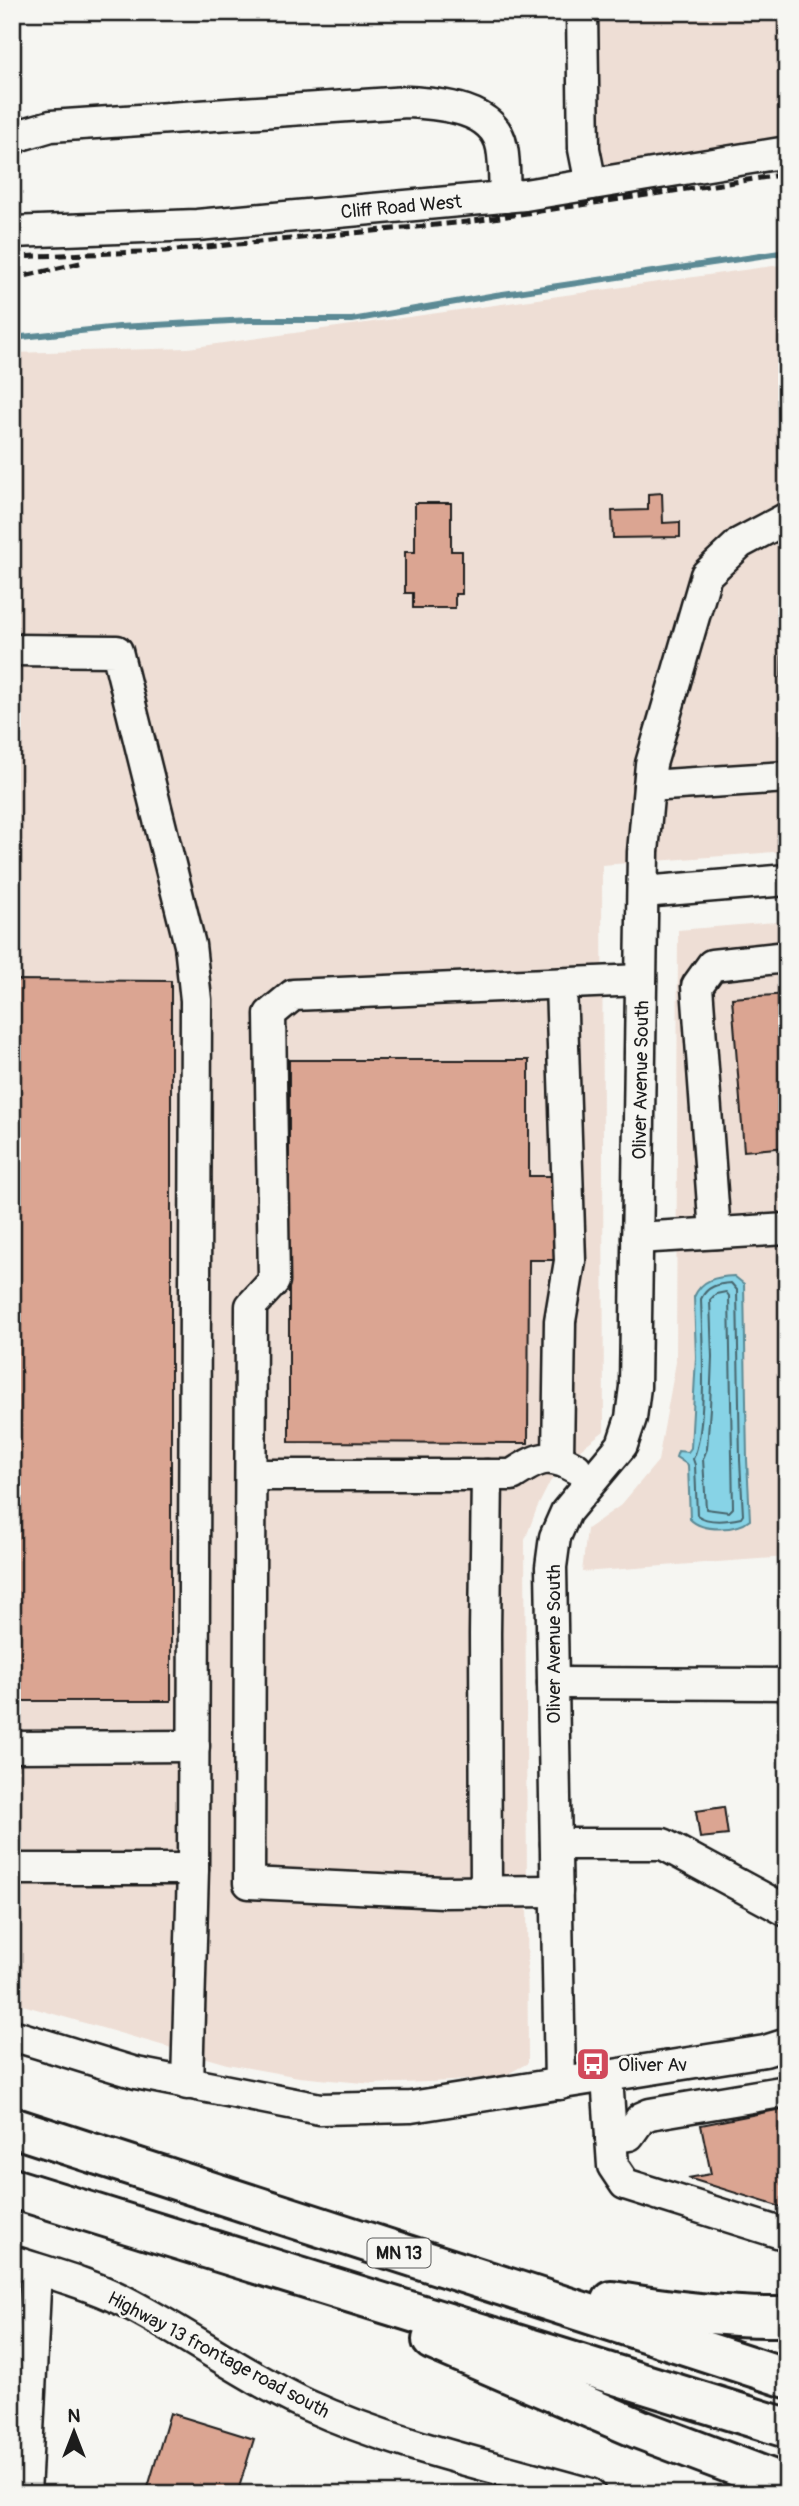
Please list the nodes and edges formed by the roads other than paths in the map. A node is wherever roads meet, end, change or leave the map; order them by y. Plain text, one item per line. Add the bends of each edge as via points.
1 (582, 12) edge
2 (12, 141) edge
3 (787, 152) edge
4 (591, 184) junction
5 (505, 197) junction
6 (12, 232) edge
7 (787, 518) edge
8 (12, 650) edge
9 (787, 777) edge
10 (649, 786) junction
11 (787, 880) edge
12 (643, 892) junction
13 (787, 957) edge
14 (642, 980) junction
15 (561, 984) junction
16 (787, 1229) edge
17 (715, 1233) junction
18 (637, 1238) junction
19 (558, 1458) junction
20 (251, 1475) junction
21 (487, 1475) junction
22 (594, 1479) junction
23 (553, 1683) junction
24 (787, 1684) edge
25 (194, 1746) junction
26 (12, 1747) edge
27 (556, 1844) junction
28 (12, 1868) edge
29 (193, 1869) junction
30 (557, 1891) junction
31 (486, 1892) junction
32 (787, 1911) edge
33 (12, 2035) edge
34 (787, 2044) edge
35 (607, 2077) junction
36 (187, 2084) junction
37 (560, 2084) junction
38 (787, 2091) edge
39 (12, 2127) edge
40 (611, 2138) junction
41 (12, 2188) edge
42 (787, 2235) edge
43 (391, 2250) junction
44 (24, 2265) edge
45 (284, 2272) junction
46 (787, 2317) edge
47 (787, 2378) edge
48 (787, 2428) edge
49 (787, 2486) edge
50 (25, 2494) edge
51 (590, 2494) edge

1 - 4 street via 584,149
2 - 5 street via 51,126 439,103 466,110 490,125 502,145
3 - 4 street, Cliff Road West
4 - 5 street, Cliff Road West
5 - 6 street, Cliff Road West via 197,225
7 - 10 street, Oliver Avenue South via 740,543 706,575 651,764
8 - 25 street via 117,651 190,945 196,1000
9 - 10 street
10 - 12 street, Oliver Avenue South
11 - 12 street
12 - 14 street, Oliver Avenue South
13 - 17 street via 712,965 697,986
14 - 15 street
14 - 18 street, Oliver Avenue South
15 - 19 street via 570,1261 560,1321
15 - 20 street via 293,995 270,1014 274,1281 251,1306
16 - 17 street
17 - 18 street
18 - 22 street, Oliver Avenue South via 631,1418 622,1445
19 - 21 street via 535,1460 512,1475
19 - 22 street
20 - 21 street
20 - 31 street via 249,1883
21 - 31 street
22 - 23 street, Oliver Avenue South via 566,1512 555,1537 551,1567
23 - 24 street
23 - 27 street, Oliver Avenue South
25 - 26 street
25 - 29 street
27 - 30 street, Oliver Avenue South
27 - 32 street via 663,1844
28 - 29 street
29 - 36 street
30 - 31 street
30 - 37 street, Oliver Avenue South
33 - 36 street
34 - 35 street
35 - 37 street
35 - 40 street
36 - 37 street via 320,2109 411,2107
38 - 40 street via 650,2114 641,2118 629,2135
39 - 43 highway, MN 13
40 - 42 street via 613,2165 625,2184
41 - 45 highway
43 - 46 highway via 571,2294 655,2309
43 - 47 highway, MN 13
44 - 50 street
44 - 51 street, Highway 13 frontage road south via 122,2300 305,2404 383,2436
45 - 48 highway
45 - 49 highway via 511,2375

